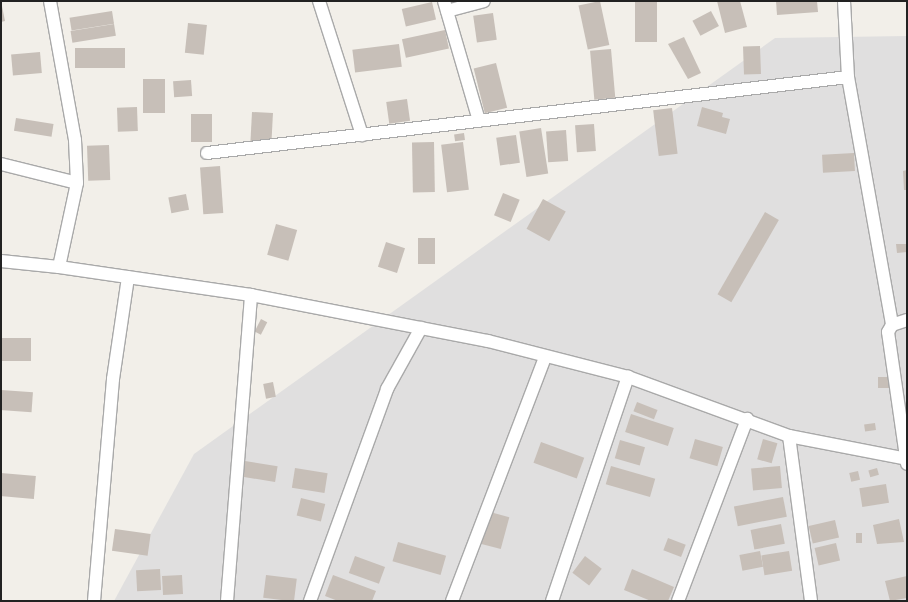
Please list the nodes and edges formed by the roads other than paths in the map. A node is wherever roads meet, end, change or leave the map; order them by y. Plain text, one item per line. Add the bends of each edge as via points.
1 (50, 1) edge
2 (319, 1) edge
3 (484, 1) edge
4 (844, 1) edge
5 (446, 6) edge
6 (848, 77) junction
7 (479, 120) junction
8 (362, 135) junction
9 (207, 153) dead end
10 (1, 164) edge
11 (77, 183) junction
12 (1, 261) edge
13 (59, 267) junction
14 (128, 277) junction
15 (251, 294) junction
16 (907, 320) edge
17 (892, 324) junction
18 (421, 328) junction
19 (545, 357) junction
20 (628, 376) junction
21 (747, 419) junction
22 (789, 436) junction
23 (907, 461) edge
24 (94, 601) edge
25 (227, 601) edge
26 (310, 601) edge
27 (452, 601) edge
28 (552, 601) edge
29 (678, 601) edge
30 (811, 601) edge

1 - 11 street via 75,140
2 - 8 street
3 - 5 street
4 - 6 street
5 - 7 street
6 - 7 street
6 - 17 street
7 - 8 street
8 - 9 street
10 - 11 street
11 - 13 street
12 - 13 street
13 - 14 street
14 - 15 street
14 - 24 street via 113,379
15 - 18 street
15 - 25 street
16 - 17 street
17 - 23 street via 888,332
18 - 19 street
18 - 26 street via 387,390
19 - 20 street
19 - 27 street
20 - 21 street
20 - 28 street
21 - 22 street
21 - 29 street
22 - 23 street
22 - 30 street

